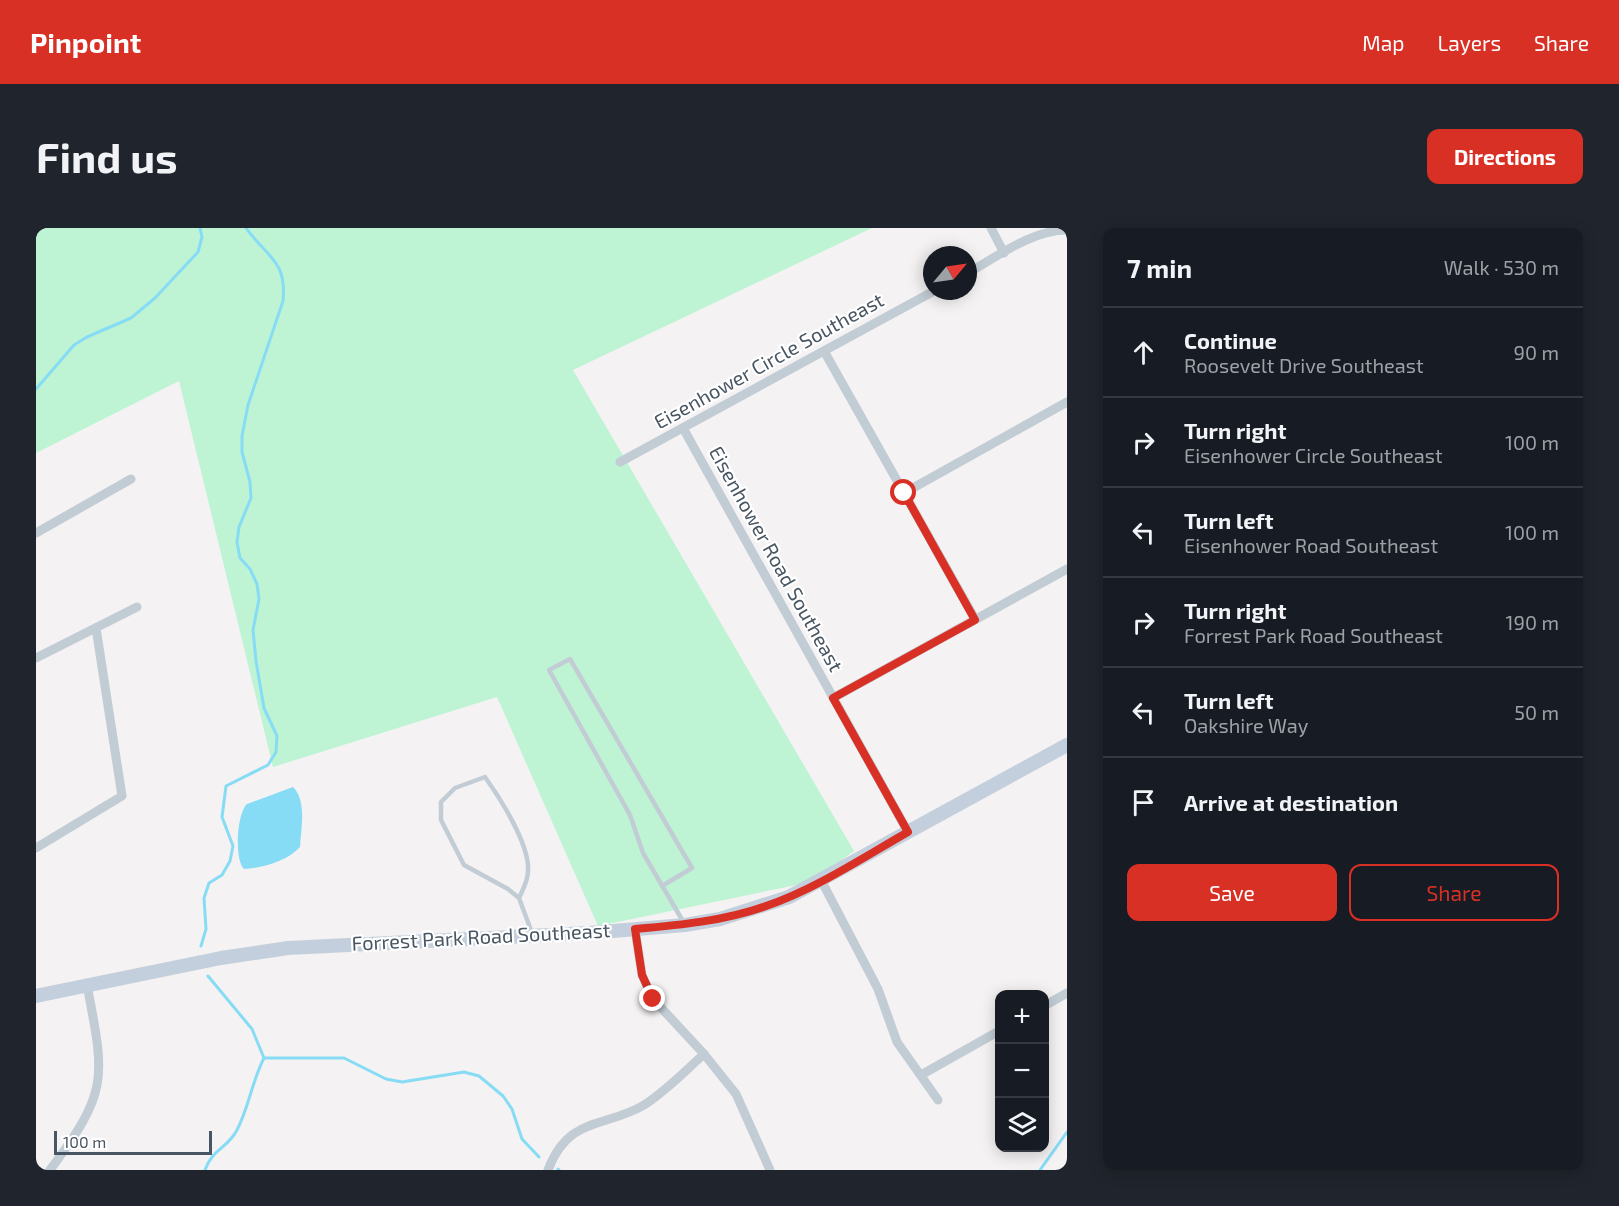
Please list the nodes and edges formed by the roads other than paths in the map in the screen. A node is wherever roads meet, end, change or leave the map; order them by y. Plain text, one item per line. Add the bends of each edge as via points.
1 (991, 228) edge
2 (1067, 230) edge
3 (1004, 253) junction
4 (977, 268) edge
5 (923, 297) edge
6 (824, 351) junction
7 (1067, 402) edge
8 (683, 428) junction
9 (621, 462) dead end
10 (131, 479) dead end
11 (904, 493) junction
12 (36, 533) edge
13 (1067, 569) edge
14 (137, 607) dead end
15 (975, 620) junction
16 (96, 628) junction
17 (36, 658) edge
18 (833, 698) junction
19 (1067, 745) edge
20 (908, 832) junction
21 (36, 848) edge
22 (821, 880) junction
23 (662, 886) junction
24 (519, 898) junction
25 (685, 925) junction
26 (635, 929) junction
27 (532, 935) junction
28 (87, 985) junction
29 (1067, 993) edge
30 (36, 996) edge
31 (1049, 1003) edge
32 (995, 1033) edge
33 (704, 1054) junction
34 (921, 1075) junction
35 (938, 1100) dead end
36 (50, 1170) edge
37 (548, 1170) edge
38 (770, 1170) edge

1 - 3 street
2 - 3 street via 1052,230
3 - 4 street
5 - 6 street, Eisenhower Circle Southeast
6 - 8 street, Eisenhower Circle Southeast
6 - 11 street
7 - 11 street
8 - 9 street, Eisenhower Circle Southeast
8 - 18 street, Eisenhower Road Southeast
10 - 12 street
11 - 15 street
13 - 15 street
14 - 16 street
15 - 18 street
16 - 17 street
16 - 21 street via 122,796
18 - 20 street, Eisenhower Road Southeast
19 - 20 street, Forrest Park Road Southeast
20 - 22 street, Forrest Park Road Southeast
22 - 25 street, Forrest Park Road Southeast via 766,907
22 - 34 street via 878,989 897,1042
23 - 23 lane via 643,853 630,815 549,670 570,659 692,868
23 - 25 lane
24 - 24 lane via 464,864 441,820 441,802 455,788 485,777 500,799 529,868
24 - 27 lane
25 - 26 street, Forrest Park Road Southeast
26 - 27 street, Forrest Park Road Southeast
26 - 33 street via 642,975 653,999
27 - 28 street, Forrest Park Road Southeast via 288,948
28 - 30 street, Forrest Park Road Southeast
28 - 36 street via 100,1053 96,1095 81,1129
29 - 31 street
32 - 34 street
33 - 37 street via 641,1107 585,1125 553,1157
33 - 38 street via 736,1094
34 - 35 street

